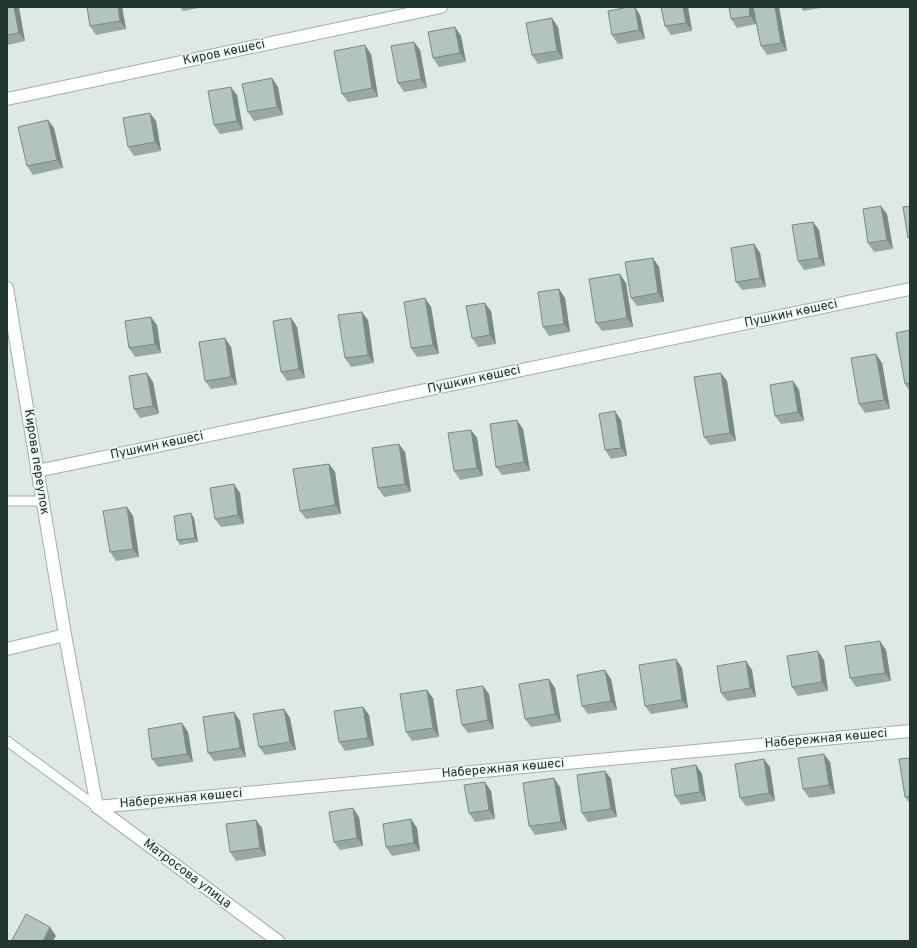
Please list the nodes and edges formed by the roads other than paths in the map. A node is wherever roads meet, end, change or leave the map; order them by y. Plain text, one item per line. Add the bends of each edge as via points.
1 (441, 7) edge
2 (7, 99) edge
3 (7, 288) edge
4 (910, 289) edge
5 (37, 471) junction
6 (7, 501) edge
7 (42, 501) junction
8 (65, 635) junction
9 (7, 649) edge
10 (910, 731) edge
11 (7, 740) edge
12 (97, 806) junction
13 (278, 941) edge

1 - 2 street, Киров көшесі
3 - 5 street, Кирова переулок
4 - 5 street, Пушкин көшесі
5 - 7 street, Кирова переулок
6 - 7 lane
7 - 8 street, Кирова переулок
8 - 9 street
8 - 12 street, Кирова переулок
10 - 12 street, Набережная көшесі
11 - 12 lane
12 - 13 street, Матросова улица

